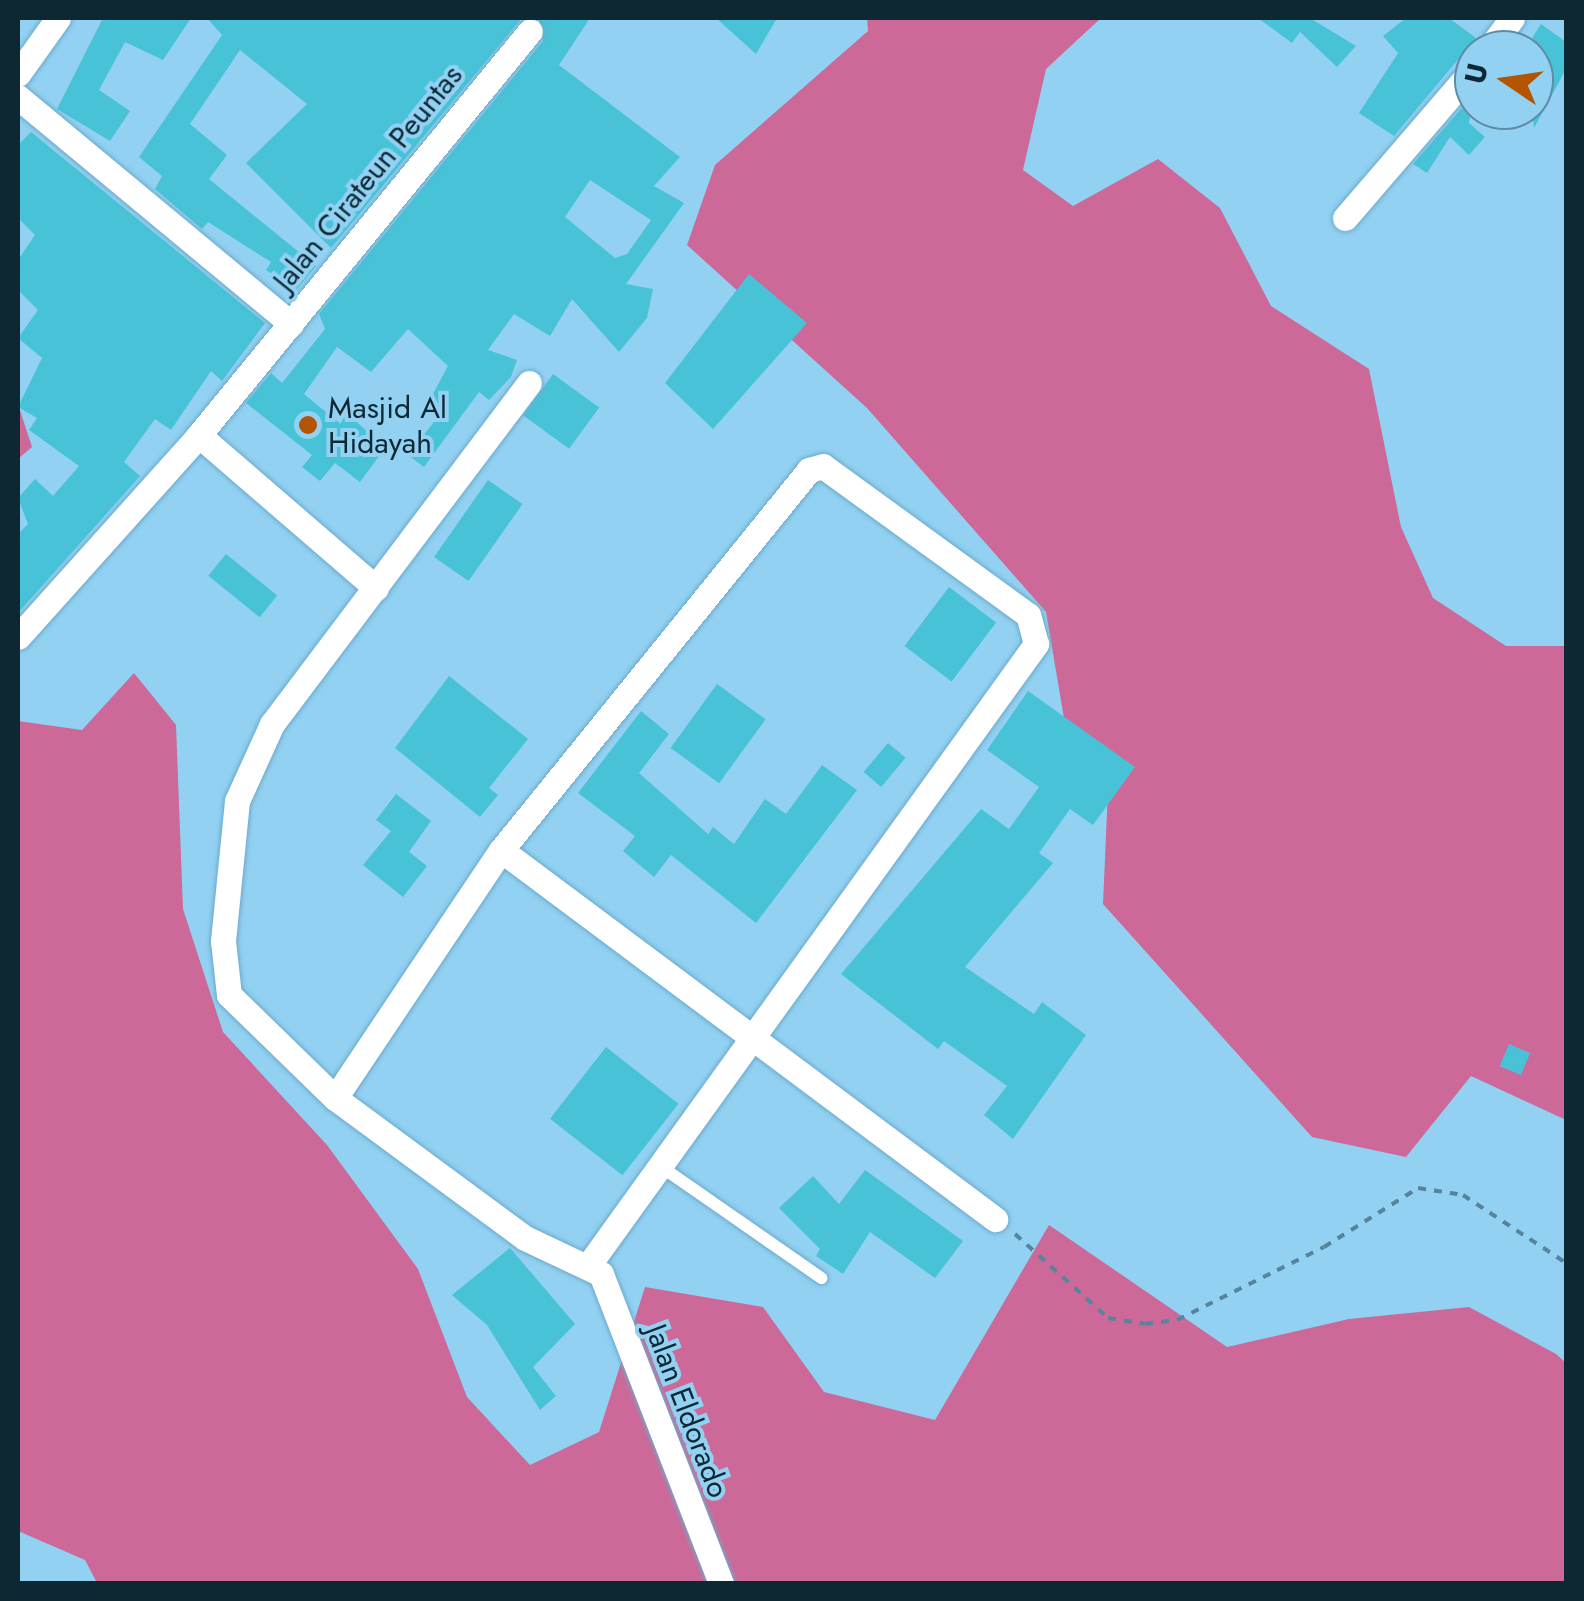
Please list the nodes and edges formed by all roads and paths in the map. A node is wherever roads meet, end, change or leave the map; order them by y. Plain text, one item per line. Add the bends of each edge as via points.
1 (58, 18) edge
2 (530, 31) dead end
3 (18, 74) edge
4 (1454, 91) edge
5 (18, 96) edge
6 (1346, 218) dead end
7 (291, 324) junction
8 (529, 383) dead end
9 (199, 435) junction
10 (376, 588) junction
11 (18, 637) edge
12 (501, 850) junction
13 (756, 1044) junction
14 (335, 1098) junction
15 (663, 1168) junction
16 (996, 1219) joint
17 (1566, 1264) edge
18 (588, 1266) junction
19 (821, 1278) dead end
20 (721, 1584) edge

1 - 3 street
2 - 7 street, Jalan Cirateun Peuntas
4 - 6 street
5 - 7 street, Jalan Cirateun Peuntas
7 - 9 street
8 - 10 street
9 - 10 street
9 - 11 street
10 - 14 street via 272,724 247,770 231,840 229,994
12 - 13 street
12 - 13 street via 809,470 833,469 1028,614 1037,636 1032,652
12 - 14 street
13 - 15 street
13 - 16 street
14 - 18 street via 525,1238
15 - 18 street
15 - 19 lane
16 - 17 path via 1108,1318 1146,1324 1177,1320 1324,1247 1418,1188 1463,1195
18 - 20 street, Jalan Eldorado via 604,1278

